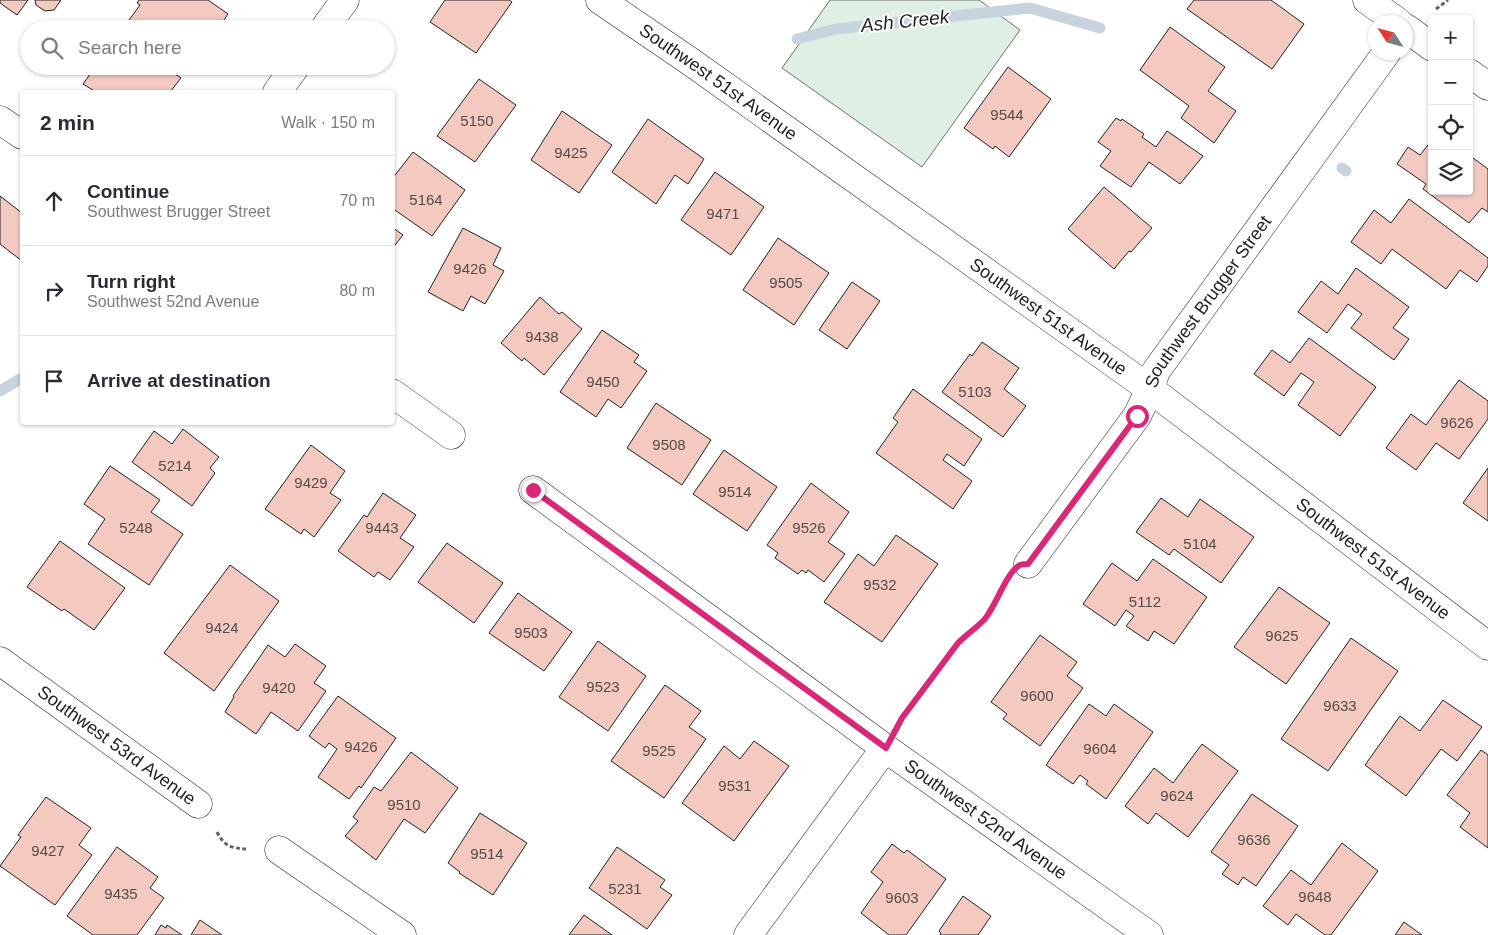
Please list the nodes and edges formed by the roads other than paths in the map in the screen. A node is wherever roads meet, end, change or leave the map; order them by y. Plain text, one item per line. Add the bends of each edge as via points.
1 (345, 0) edge
2 (600, 0) edge
3 (1366, 0) edge
4 (1388, 15) edge
5 (331, 20) edge
6 (1413, 33) edge
7 (1428, 44) edge
8 (1381, 60) edge
9 (289, 75) edge
10 (1473, 76) edge
11 (1488, 86) edge
12 (278, 90) edge
13 (0, 120) edge
14 (20, 134) edge
15 (1150, 389) junction
16 (395, 395) edge
17 (451, 435) dead end
18 (533, 490) dead end
19 (1028, 564) road end
20 (1488, 646) edge
21 (0, 661) edge
22 (886, 748) junction
23 (198, 804) road end
24 (279, 850) road end
25 (402, 935) edge
26 (748, 935) edge
27 (1149, 935) edge

1 - 5 street
2 - 15 street, Southwest 51st Avenue
3 - 4 street
6 - 7 street
8 - 15 street, Southwest Brugger Street via 1156,371
9 - 12 street
10 - 11 street
13 - 14 street
15 - 19 street, Southwest Brugger Street via 1137,416
15 - 20 street, Southwest 51st Avenue
16 - 17 street
18 - 22 street, Southwest 52nd Avenue
21 - 23 street, Southwest 53rd Avenue
22 - 26 street
22 - 27 street, Southwest 52nd Avenue
24 - 25 street

